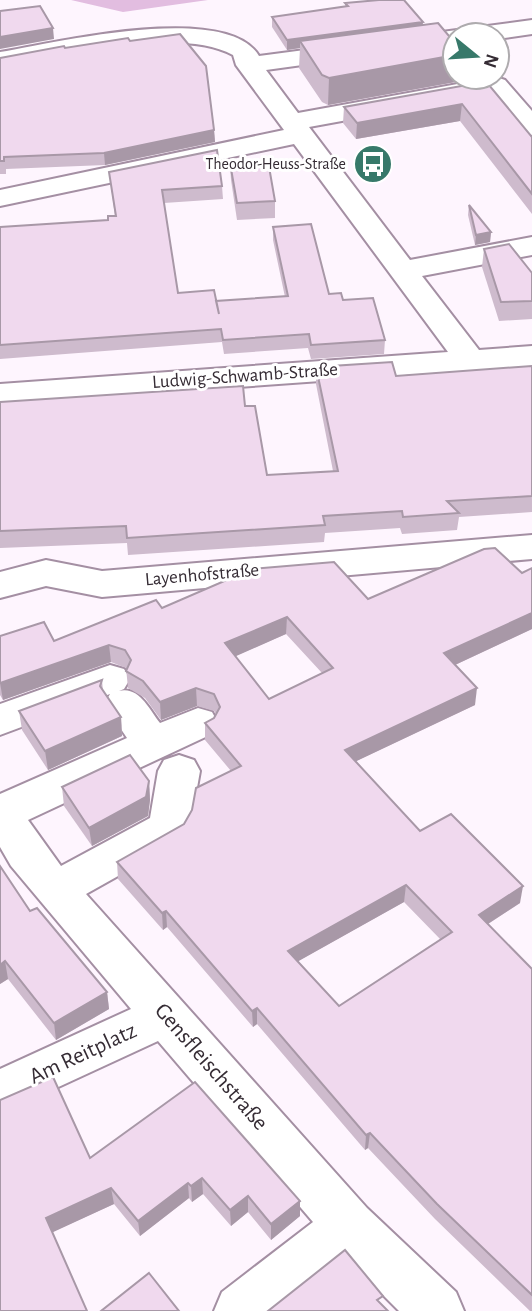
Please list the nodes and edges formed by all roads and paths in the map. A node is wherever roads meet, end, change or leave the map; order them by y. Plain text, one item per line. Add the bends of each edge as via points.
1 (532, 27) edge
2 (511, 30) edge
3 (441, 39) edge
4 (0, 60) edge
5 (248, 65) junction
6 (532, 127) edge
7 (296, 128) junction
8 (0, 198) edge
9 (532, 246) edge
10 (404, 270) junction
11 (532, 356) edge
12 (470, 360) junction
13 (0, 394) edge
14 (532, 547) edge
15 (0, 585) edge
16 (0, 720) edge
17 (198, 723) dead end
18 (166, 757) junction
19 (1, 812) edge
20 (55, 890) junction
21 (166, 1015) junction
22 (0, 1092) edge
23 (349, 1224) junction
24 (241, 1311) edge
25 (437, 1311) edge

1 - 2 street
3 - 5 street
4 - 5 street via 177,34 230,44 245,53
5 - 7 street
6 - 7 street via 496,85
7 - 8 street
7 - 10 street
9 - 10 street
10 - 12 street
11 - 12 street, Ludwig-Schwamb-Straße
12 - 13 street, Ludwig-Schwamb-Straße
14 - 15 street, Layenhofstraße via 102,584 46,573
16 - 18 street via 117,691
17 - 18 street
18 - 19 street
18 - 20 street via 169,827
19 - 20 street, Gensfleischstraße
20 - 21 street, Gensfleischstraße
21 - 22 street, Am Reitplatz
21 - 23 street, Gensfleischstraße
23 - 24 street
23 - 25 street, Gensfleischstraße

